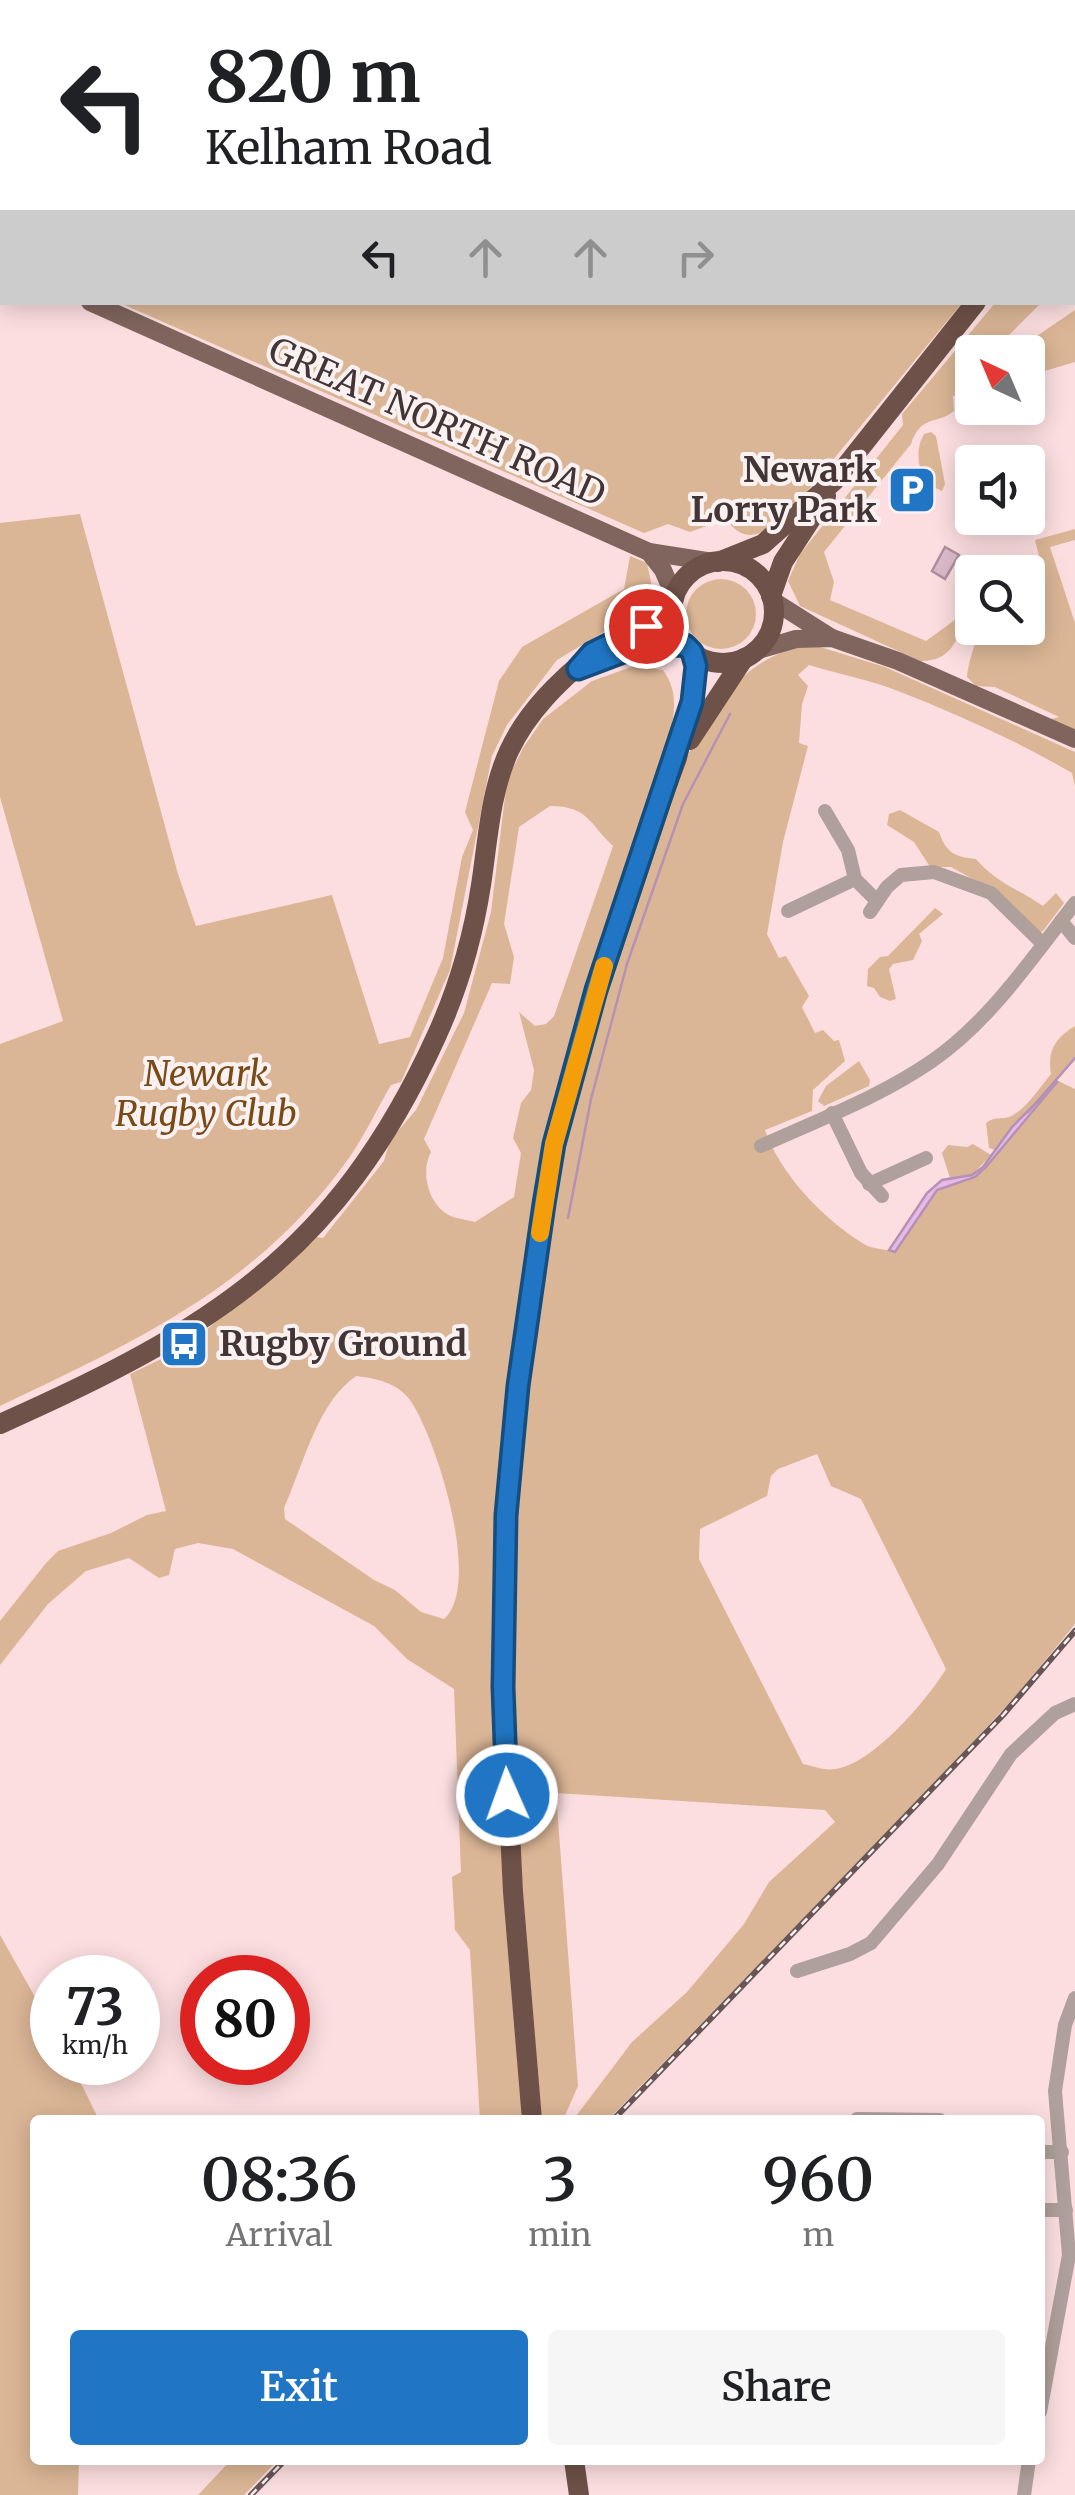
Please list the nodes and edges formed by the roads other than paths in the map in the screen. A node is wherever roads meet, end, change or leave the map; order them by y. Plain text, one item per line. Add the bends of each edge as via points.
1 (97, 305) edge
2 (974, 305) edge
3 (834, 481) junction
4 (649, 552) junction
5 (715, 562) junction
6 (772, 598) junction
7 (674, 605) junction
8 (832, 638) junction
9 (688, 648) junction
10 (750, 655) junction
11 (578, 669) junction
12 (1075, 739) edge
13 (676, 758) junction
14 (825, 811) dead end
15 (855, 879) junction
16 (1075, 903) edge
17 (791, 904) dead end
18 (1061, 921) junction
19 (1075, 938) edge
20 (1043, 944) junction
21 (832, 1113) junction
22 (761, 1146) dead end
23 (926, 1158) dead end
24 (869, 1184) junction
25 (882, 1196) dead end
26 (0, 1424) edge
27 (1075, 1704) edge
28 (797, 1970) dead end
29 (1075, 1998) edge
30 (532, 2115) edge
31 (1045, 2121) edge
32 (1058, 2121) junction
33 (1045, 2152) edge
34 (1062, 2152) junction
35 (1045, 2210) edge
36 (1066, 2210) junction
37 (1045, 2386) edge
38 (575, 2465) edge
39 (1028, 2465) edge
40 (579, 2495) edge
41 (1024, 2495) edge

1 - 4 main road, GREAT NORTH ROAD
2 - 3 highway
3 - 5 highway via 763,544
3 - 6 highway via 780,568
4 - 5 main road, GREAT NORTH ROAD
4 - 7 main road
5 - 6 highway via 749,568
5 - 7 highway via 689,575
6 - 8 main road
6 - 10 highway via 771,630
7 - 9 highway via 676,630
7 - 11 highway via 592,653
8 - 10 main road via 796,639
8 - 12 main road
9 - 10 highway via 717,662
9 - 11 highway via 639,646
9 - 13 highway via 696,666 694,690
10 - 13 highway
11 - 26 highway via 534,710 510,750 494,796 467,954 438,1034 364,1168 297,1246 212,1314 138,1360
13 - 30 highway via 618,918 554,1144 510,1451 503,1687
14 - 15 street via 848,850
15 - 17 street
15 - 20 street via 874,906 901,875 934,872 991,894
16 - 18 street
18 - 19 street
18 - 20 street
20 - 21 street via 948,1049
21 - 22 street
21 - 24 street
23 - 24 street
24 - 25 street
27 - 28 street via 1055,1713 1011,1754 938,1864 871,1943
29 - 32 street via 1059,2053
31 - 32 street
32 - 34 street
33 - 34 street
34 - 36 street
35 - 36 street
36 - 37 street via 1070,2255
38 - 40 highway
39 - 41 street

